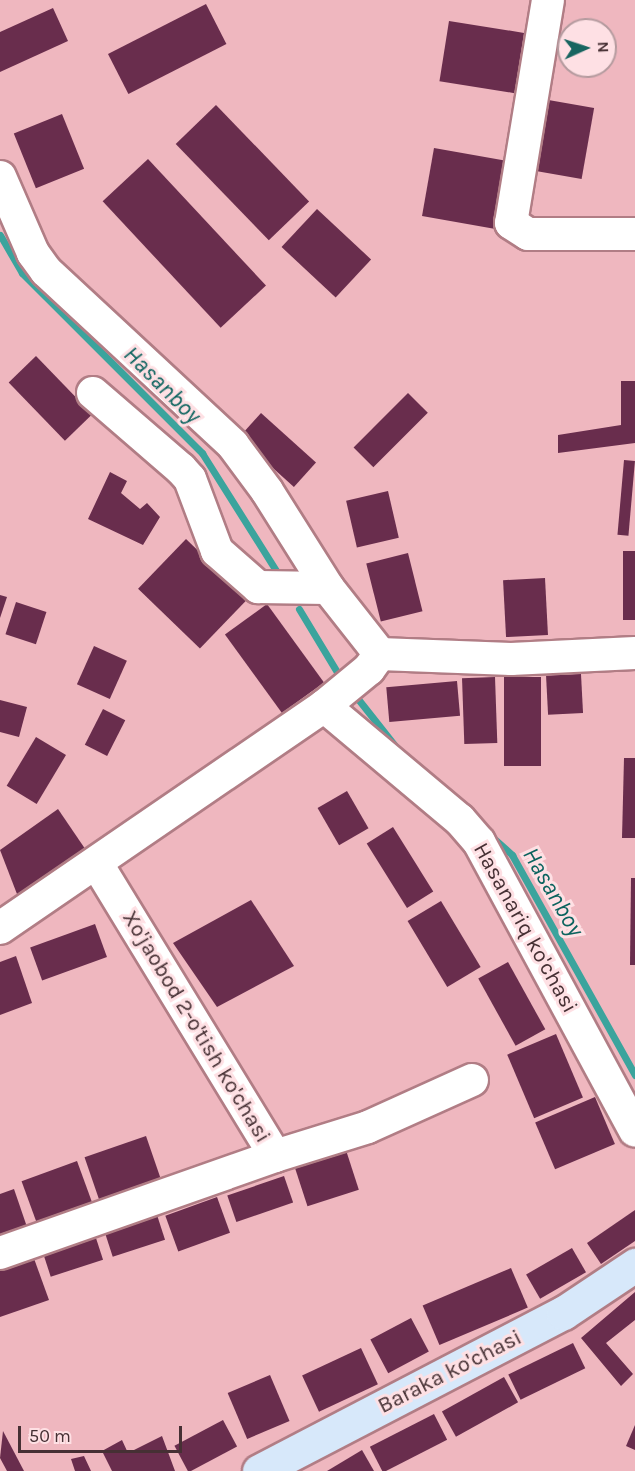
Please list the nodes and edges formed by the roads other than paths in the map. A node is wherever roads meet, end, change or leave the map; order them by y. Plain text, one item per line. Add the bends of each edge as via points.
1 (548, 0) edge
2 (0, 177) edge
3 (635, 234) edge
4 (93, 393) dead end
5 (328, 588) junction
6 (635, 653) edge
7 (380, 654) junction
8 (324, 706) junction
9 (97, 864) junction
10 (0, 928) edge
11 (472, 1080) dead end
12 (635, 1131) edge
13 (275, 1156) junction
14 (0, 1253) edge
15 (635, 1265) edge
16 (259, 1471) edge

1 - 3 street via 511,224 528,234
2 - 5 street via 33,253 46,271 233,444 258,476
4 - 5 street via 185,474 217,550 258,587
5 - 7 street
6 - 7 street via 512,659
7 - 8 street via 369,669
8 - 9 street
8 - 12 street, Hasanariq ko'chasi via 459,820 478,842
9 - 10 street
9 - 13 street, Xo'jaobod 2-o'tish ko'chasi
11 - 13 street via 368,1127
13 - 14 street, Xo'jaobod 2-o'tish ko'chasi
15 - 16 main road, Baraka ko'chasi via 563,1313

